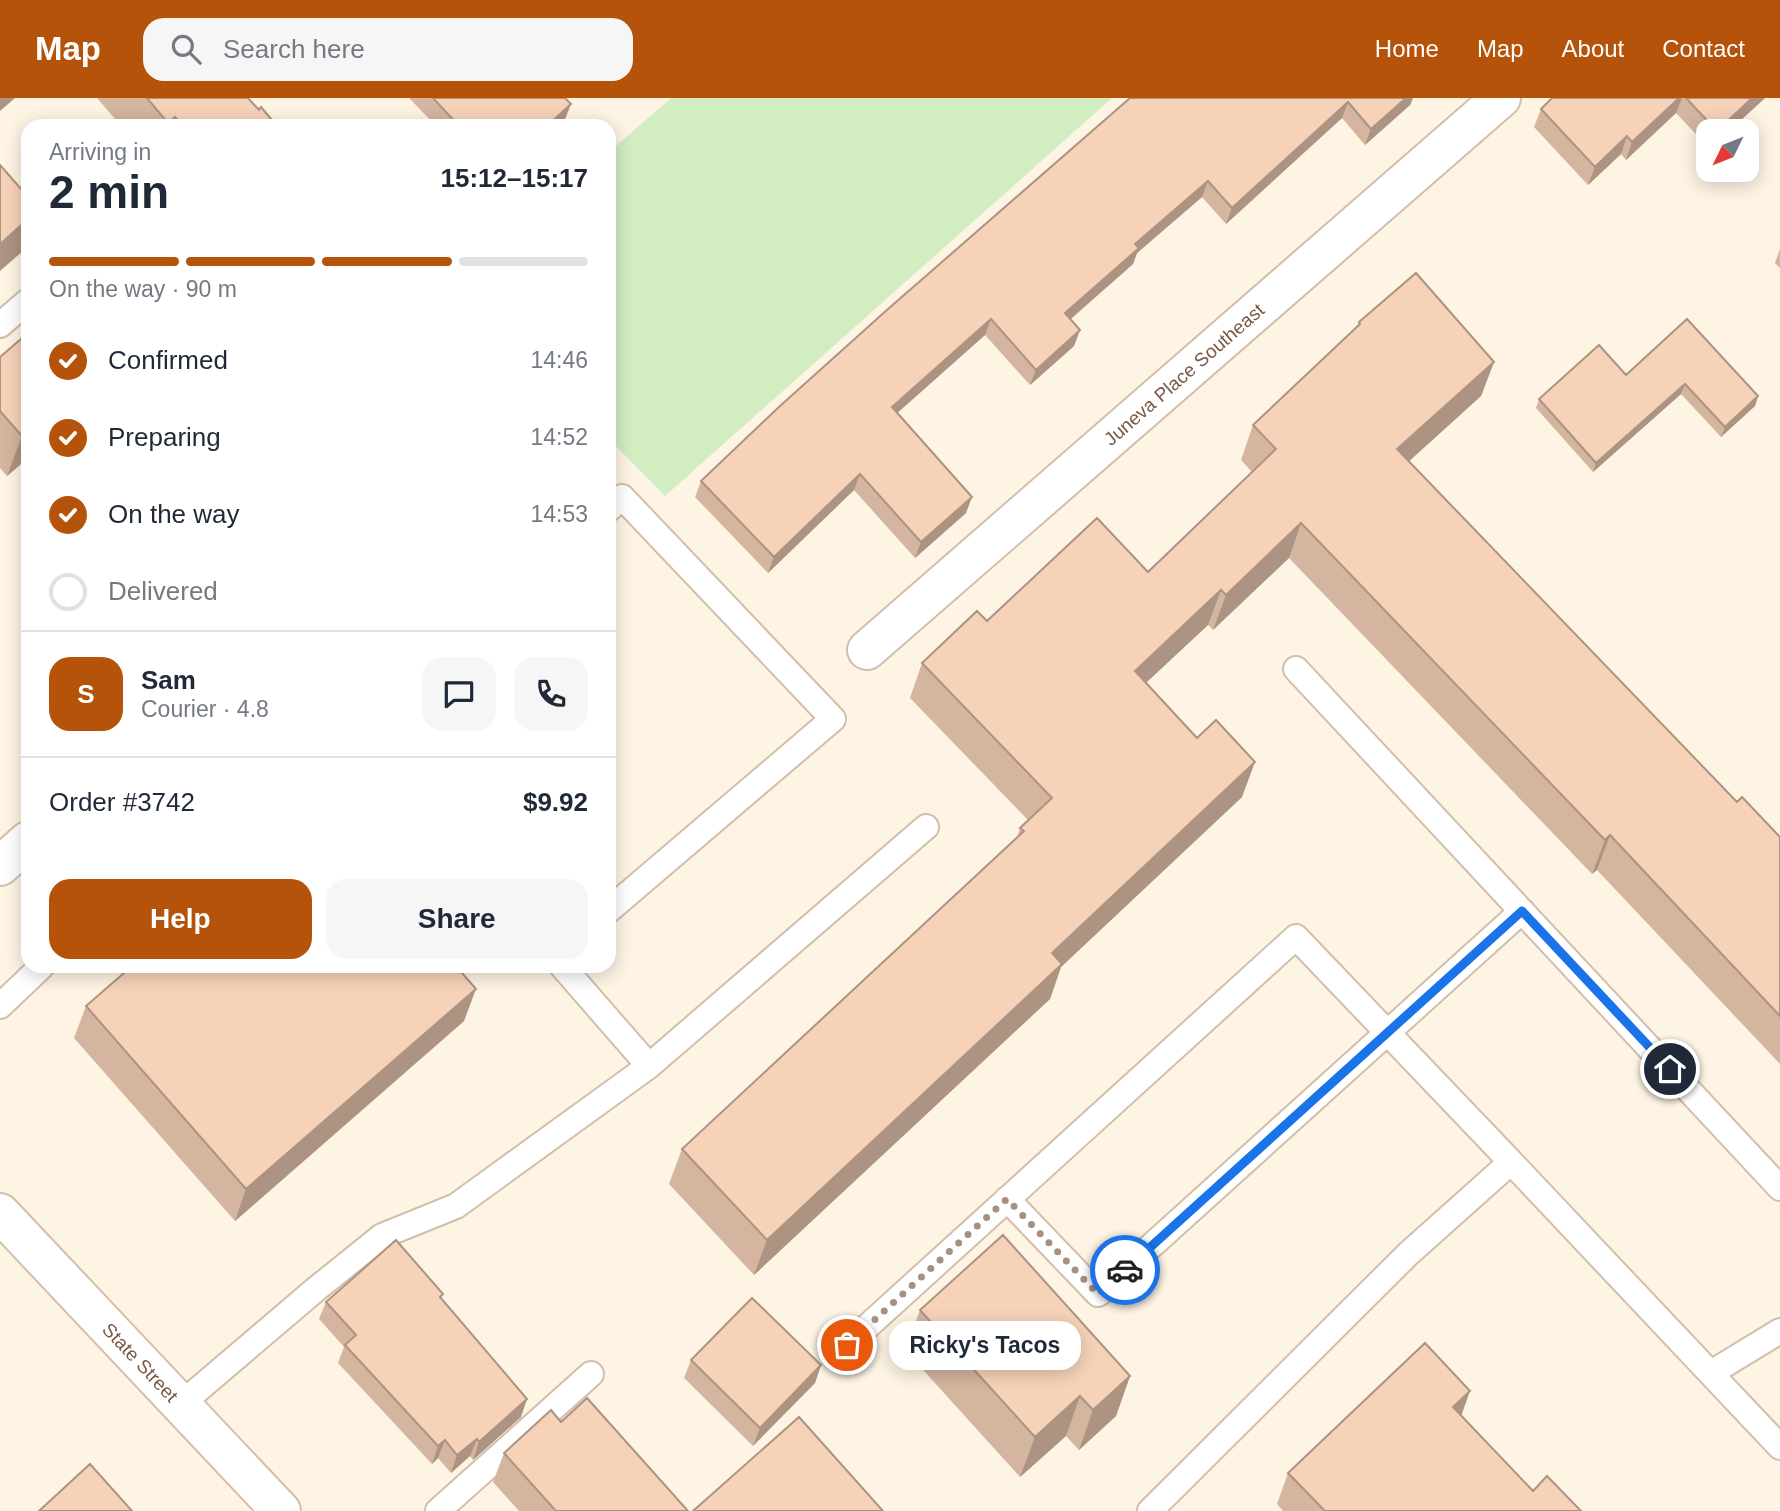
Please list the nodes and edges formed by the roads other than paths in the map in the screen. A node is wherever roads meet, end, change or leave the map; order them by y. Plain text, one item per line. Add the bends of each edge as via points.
1 (1501, 98) edge
2 (21, 307) edge
3 (0, 325) edge
4 (616, 503) edge
5 (867, 650) dead end
6 (1296, 669) dead end
7 (926, 827) dead end
8 (21, 847) edge
9 (0, 866) edge
10 (616, 904) edge
11 (1522, 911) junction
12 (35, 973) edge
13 (568, 973) edge
14 (0, 1006) edge
15 (1388, 1034) junction
16 (649, 1066) junction
17 (1511, 1163) junction
18 (1780, 1188) edge
19 (1007, 1199) junction
20 (0, 1213) edge
21 (1780, 1331) edge
22 (847, 1345) dead end
23 (1711, 1373) junction
24 (591, 1374) dead end
25 (180, 1405) junction
26 (1780, 1447) edge
27 (281, 1511) edge
28 (438, 1511) edge
29 (1150, 1511) edge

1 - 5 street, Juneva Place Southeast
2 - 3 lane
4 - 10 lane via 622,498 833,719
6 - 11 lane
7 - 16 lane
8 - 9 street
11 - 15 lane
11 - 18 lane
12 - 14 lane
13 - 16 lane
15 - 17 lane
15 - 19 lane via 1098,1294
15 - 19 lane via 1296,937
16 - 25 lane via 456,1206 382,1236
17 - 23 lane
17 - 29 lane via 1408,1254
19 - 22 lane
20 - 25 street, State Street
21 - 23 lane
23 - 26 lane
24 - 28 lane
25 - 27 street, State Street

